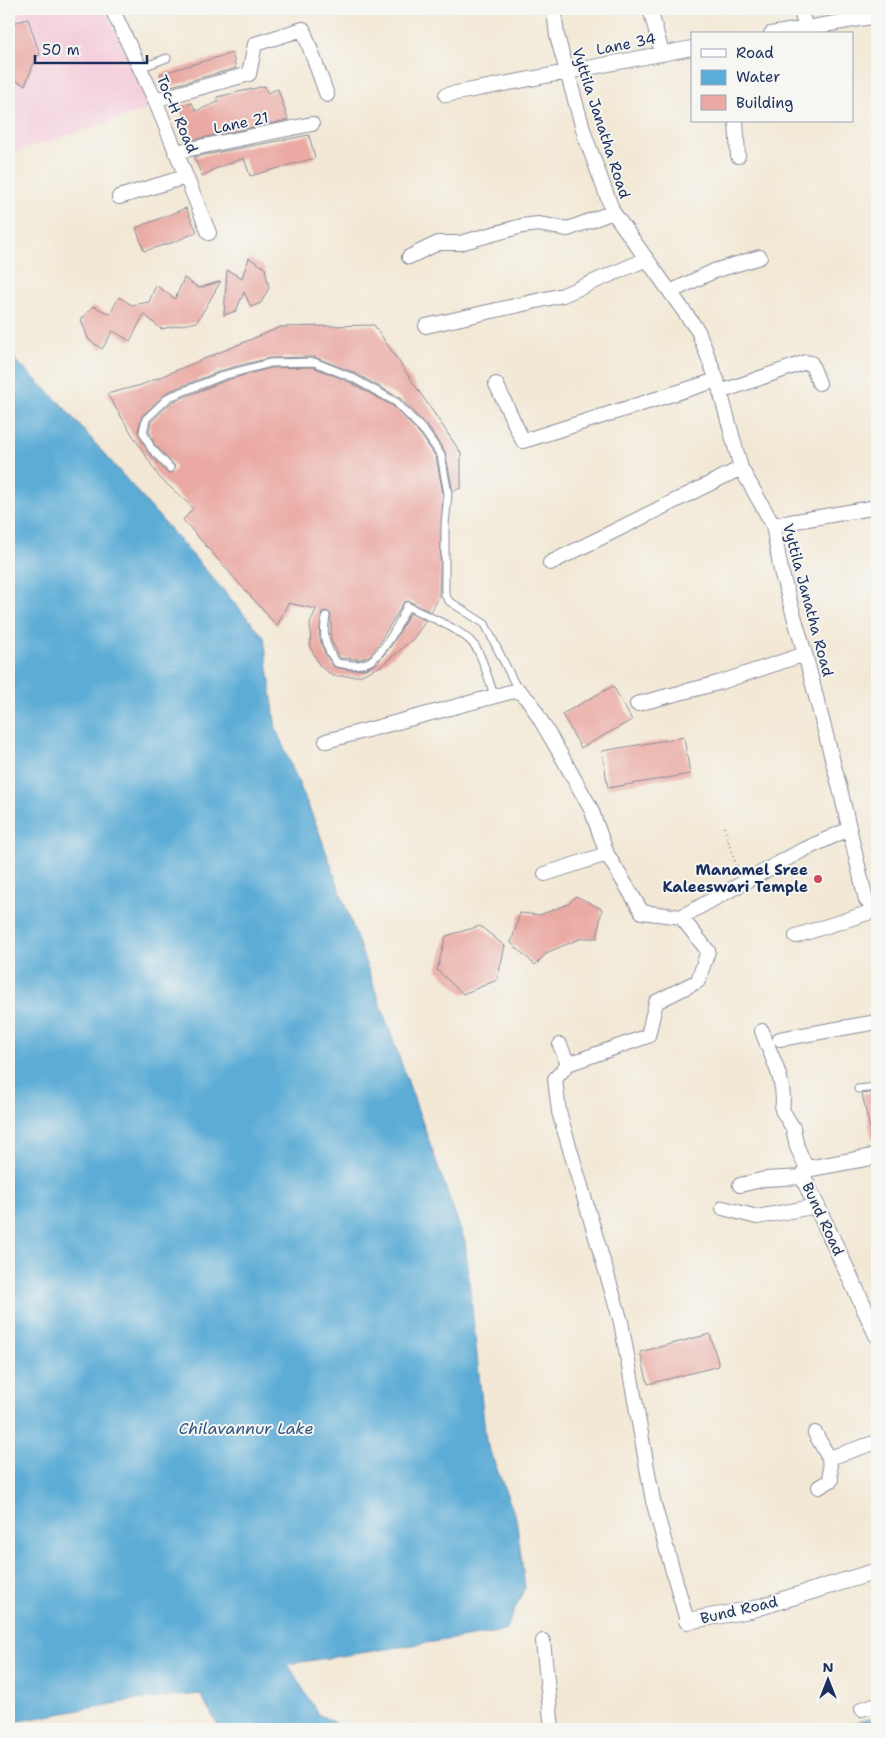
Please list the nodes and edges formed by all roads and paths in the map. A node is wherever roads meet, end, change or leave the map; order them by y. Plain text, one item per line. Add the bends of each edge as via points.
1 (112, 9) edge
2 (554, 9) edge
3 (650, 9) edge
4 (800, 9) edge
5 (877, 16) edge
6 (806, 28) junction
7 (783, 32) edge
8 (691, 48) edge
9 (662, 53) junction
10 (167, 58) dead end
11 (140, 68) junction
12 (567, 72) junction
13 (327, 95) dead end
14 (446, 95) dead end
15 (154, 100) junction
16 (736, 122) edge
17 (312, 124) dead end
18 (176, 152) junction
19 (738, 156) dead end
20 (185, 177) junction
21 (119, 197) dead end
22 (613, 212) junction
23 (209, 233) dead end
24 (409, 257) dead end
25 (760, 257) dead end
26 (647, 260) junction
27 (670, 292) junction
28 (426, 326) dead end
29 (819, 383) dead end
30 (496, 384) dead end
31 (719, 386) junction
32 (170, 468) dead end
33 (741, 468) junction
34 (877, 506) edge
35 (773, 525) junction
36 (550, 563) dead end
37 (326, 616) dead end
38 (805, 654) junction
39 (518, 690) junction
40 (494, 695) junction
41 (637, 704) dead end
42 (326, 741) dead end
43 (724, 827) dead end
44 (849, 829) junction
45 (607, 854) junction
46 (545, 874) dead end
47 (742, 885) junction
48 (877, 909) edge
49 (681, 917) junction
50 (796, 936) dead end
51 (877, 1022) edge
52 (762, 1031) dead end
53 (780, 1039) dead end
54 (560, 1045) dead end
55 (568, 1064) junction
56 (877, 1087) edge
57 (858, 1089) dead end
58 (877, 1156) edge
59 (805, 1173) junction
60 (740, 1185) dead end
61 (818, 1206) junction
62 (723, 1208) dead end
63 (877, 1334) edge
64 (815, 1433) dead end
65 (877, 1442) edge
66 (829, 1458) junction
67 (819, 1487) dead end
68 (877, 1571) edge
69 (687, 1621) joint
70 (543, 1642) dead end
71 (877, 1704) edge
72 (862, 1708) dead end
73 (552, 1729) edge

1 - 11 street, Toc-H Road
2 - 12 street, Vyttila Janatha Road via 557,36
3 - 9 street
4 - 6 street
5 - 6 street
6 - 7 street
8 - 9 street, Lane 34
9 - 12 street, Lane 34
10 - 11 lane
11 - 15 street, Toc-H Road
12 - 14 street, Lane 34
12 - 22 street, Vyttila Janatha Road via 585,136
13 - 15 street via 303,29 255,44 249,74
15 - 18 street, Toc-H Road
16 - 19 street
17 - 18 street, Lane 21
18 - 20 street, Toc-H Road
20 - 21 street
20 - 23 street, Toc-H Road
22 - 24 street via 568,229 538,224 460,243 438,243
22 - 26 street, Vyttila Janatha Road
25 - 27 street via 714,271
26 - 27 street, Vyttila Janatha Road
26 - 28 street via 563,295
27 - 31 street, Vyttila Janatha Road via 698,331
29 - 31 street via 811,363 806,362
30 - 31 street via 524,441
31 - 33 street, Vyttila Janatha Road
32 - 39 lane via 151,448 144,432 146,419 169,396 225,375 270,363 314,362 351,377 396,402 425,432 441,455 448,494 445,595 449,601 485,624
33 - 35 street, Vyttila Janatha Road
33 - 36 street
34 - 35 street
35 - 38 street, Vyttila Janatha Road via 781,571
37 - 40 lane via 323,632 327,648 337,663 351,666 371,661 401,620 407,606 454,629 473,643
38 - 41 street via 718,683
38 - 44 street, Vyttila Janatha Road
39 - 40 street
39 - 45 street via 530,702 591,809
40 - 42 street
43 - 47 path
44 - 47 street via 801,851
44 - 48 street, Vyttila Janatha Road via 866,900
45 - 46 street
45 - 49 street via 642,912
47 - 49 street
48 - 50 street
49 - 55 street via 708,951 698,981 656,1002 648,1036
51 - 53 street
52 - 59 street via 776,1065 784,1098 782,1110 794,1128
54 - 55 street
55 - 69 street via 555,1079 559,1112 621,1322 653,1501
56 - 57 lane
58 - 59 street, Bund Road
59 - 60 street
59 - 61 street, Bund Road
61 - 62 street via 756,1218
61 - 63 street, Bund Road
64 - 66 street
65 - 66 street
66 - 67 street via 831,1480
68 - 69 street, Bund Road via 750,1610
70 - 73 street
71 - 72 street

